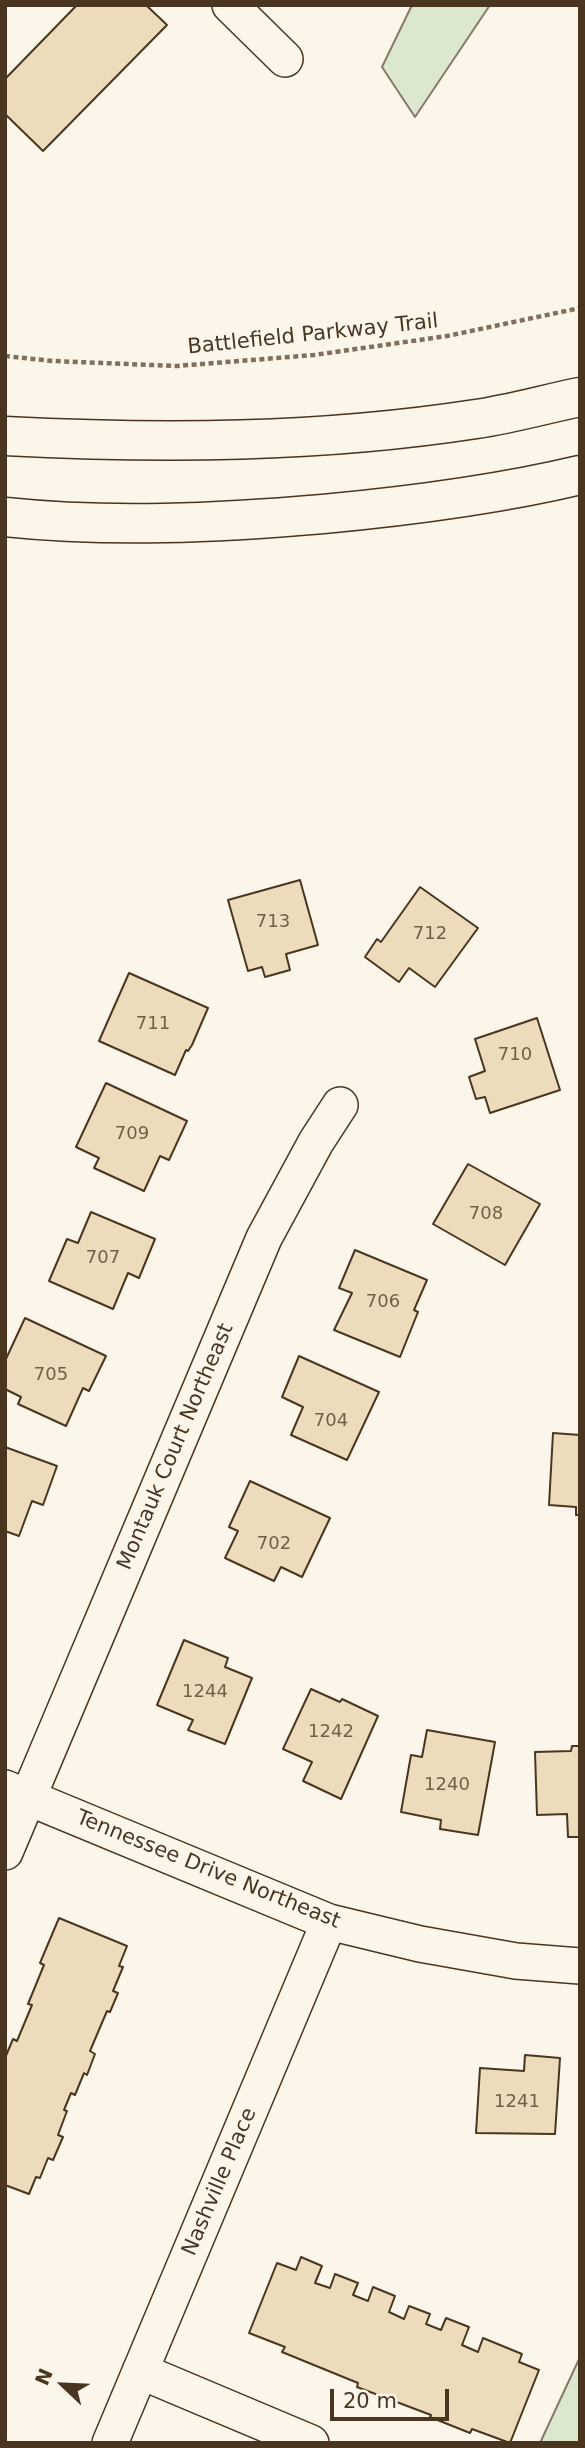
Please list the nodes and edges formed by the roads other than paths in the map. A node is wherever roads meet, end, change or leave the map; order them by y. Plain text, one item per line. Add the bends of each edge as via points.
1 (230, 5) edge
2 (285, 59) dead end
3 (580, 397) edge
4 (5, 436) edge
5 (580, 475) edge
6 (5, 517) edge
7 (340, 1105) dead end
8 (17, 1792) edge
9 (5, 1852) edge
10 (329, 1922) junction
11 (580, 1966) edge
12 (140, 2371) junction
13 (110, 2443) edge
14 (311, 2443) edge

1 - 2 street
3 - 4 main road via 479,419 290,439 164,442
5 - 6 main road via 404,506 265,519 167,523
7 - 8 street, Montauk Court Northeast via 264,1238
8 - 9 street, Montauk Court Northeast
8 - 10 street, Tennessee Drive Northeast
10 - 11 street, Tennessee Drive Northeast via 504,1959
10 - 12 street, Nashville Place
12 - 13 street, Nashville Place
12 - 14 street

